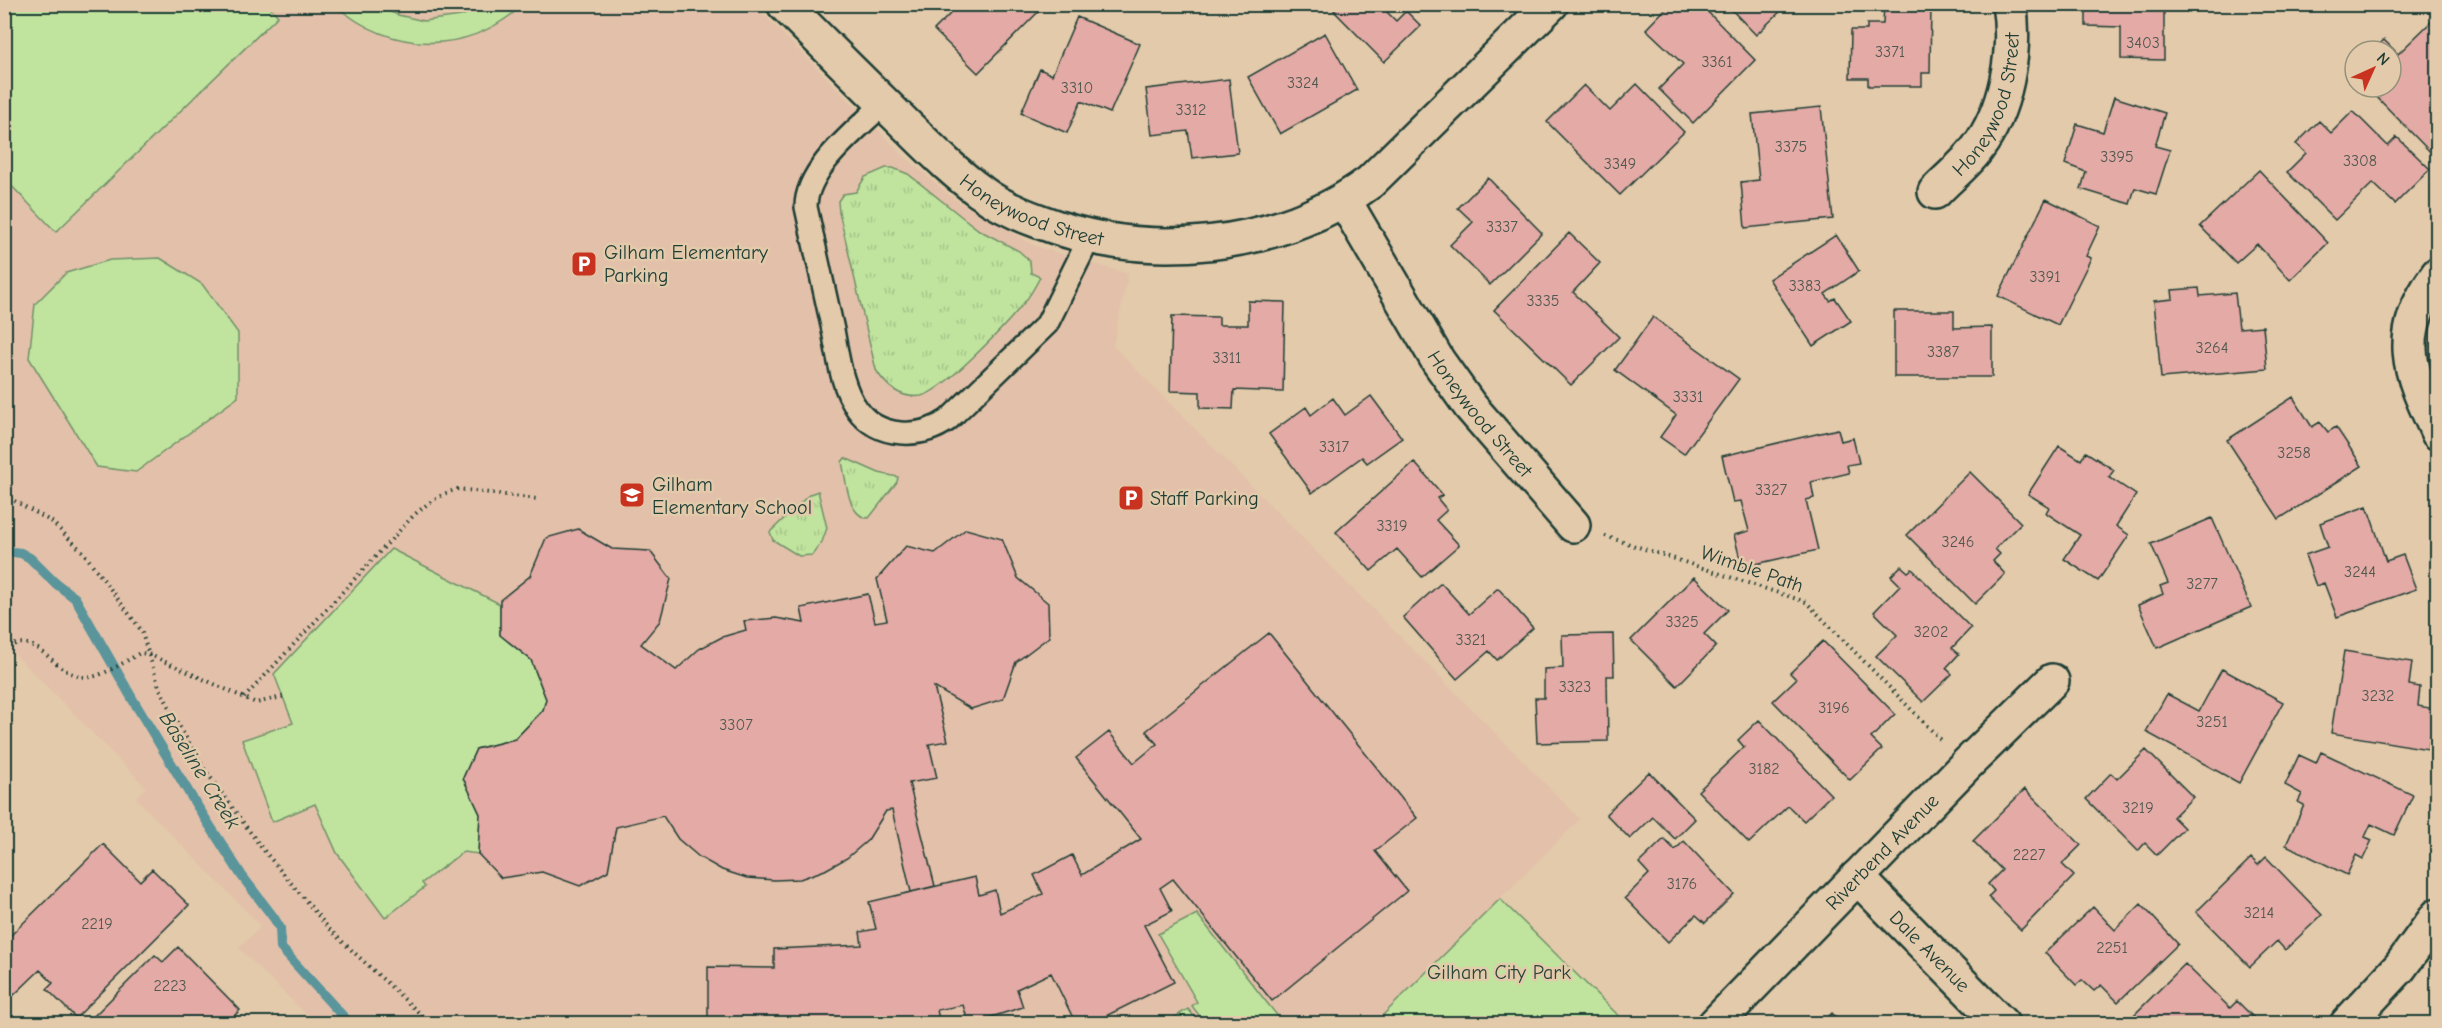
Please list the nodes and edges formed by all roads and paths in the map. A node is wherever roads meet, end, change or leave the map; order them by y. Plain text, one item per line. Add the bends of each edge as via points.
1 (784, 4) edge
2 (2009, 4) edge
3 (1544, 7) edge
4 (884, 103) junction
5 (1935, 192) dead end
6 (1344, 201) junction
7 (1086, 236) junction
8 (2438, 274) edge
9 (2438, 433) edge
10 (4, 495) edge
11 (537, 499) dead end
12 (1573, 525) joint
13 (4, 650) edge
14 (148, 654) junction
15 (2052, 681) dead end
16 (286, 696) dead end
17 (244, 698) junction
18 (1942, 742) dead end
19 (1857, 877) junction
20 (2438, 915) edge
21 (431, 1023) edge
22 (1714, 1023) edge
23 (2002, 1023) edge
24 (2347, 1023) edge

1 - 4 street, Honeywood Street
2 - 5 street, Honeywood Street via 2008,82 1996,116 1977,150
3 - 6 street, Honeywood Street via 1370,182
4 - 7 street, Honeywood Street via 946,165 982,194 1023,215
4 - 7 lane via 818,170 806,195 844,383 858,411 871,422 910,434 936,428 948,420 1047,324 1083,251
6 - 7 street, Honeywood Street via 1264,232 1199,244 1159,245
6 - 12 street, Honeywood Street via 1438,361 1470,406
8 - 9 street via 2420,302 2411,329 2409,360 2416,386
10 - 14 path via 38,512 70,537 141,630
11 - 17 path via 458,489 428,503
12 - 18 path, Wimble Path via 1806,602
13 - 14 path via 28,642 68,673 92,678 141,653
14 - 17 path
14 - 21 path via 159,687 205,770 261,847 331,931
15 - 19 street, Riverbend Avenue
16 - 17 path via 256,703
19 - 22 street, Riverbend Avenue
19 - 23 street, Dale Avenue
20 - 24 street via 2400,967

